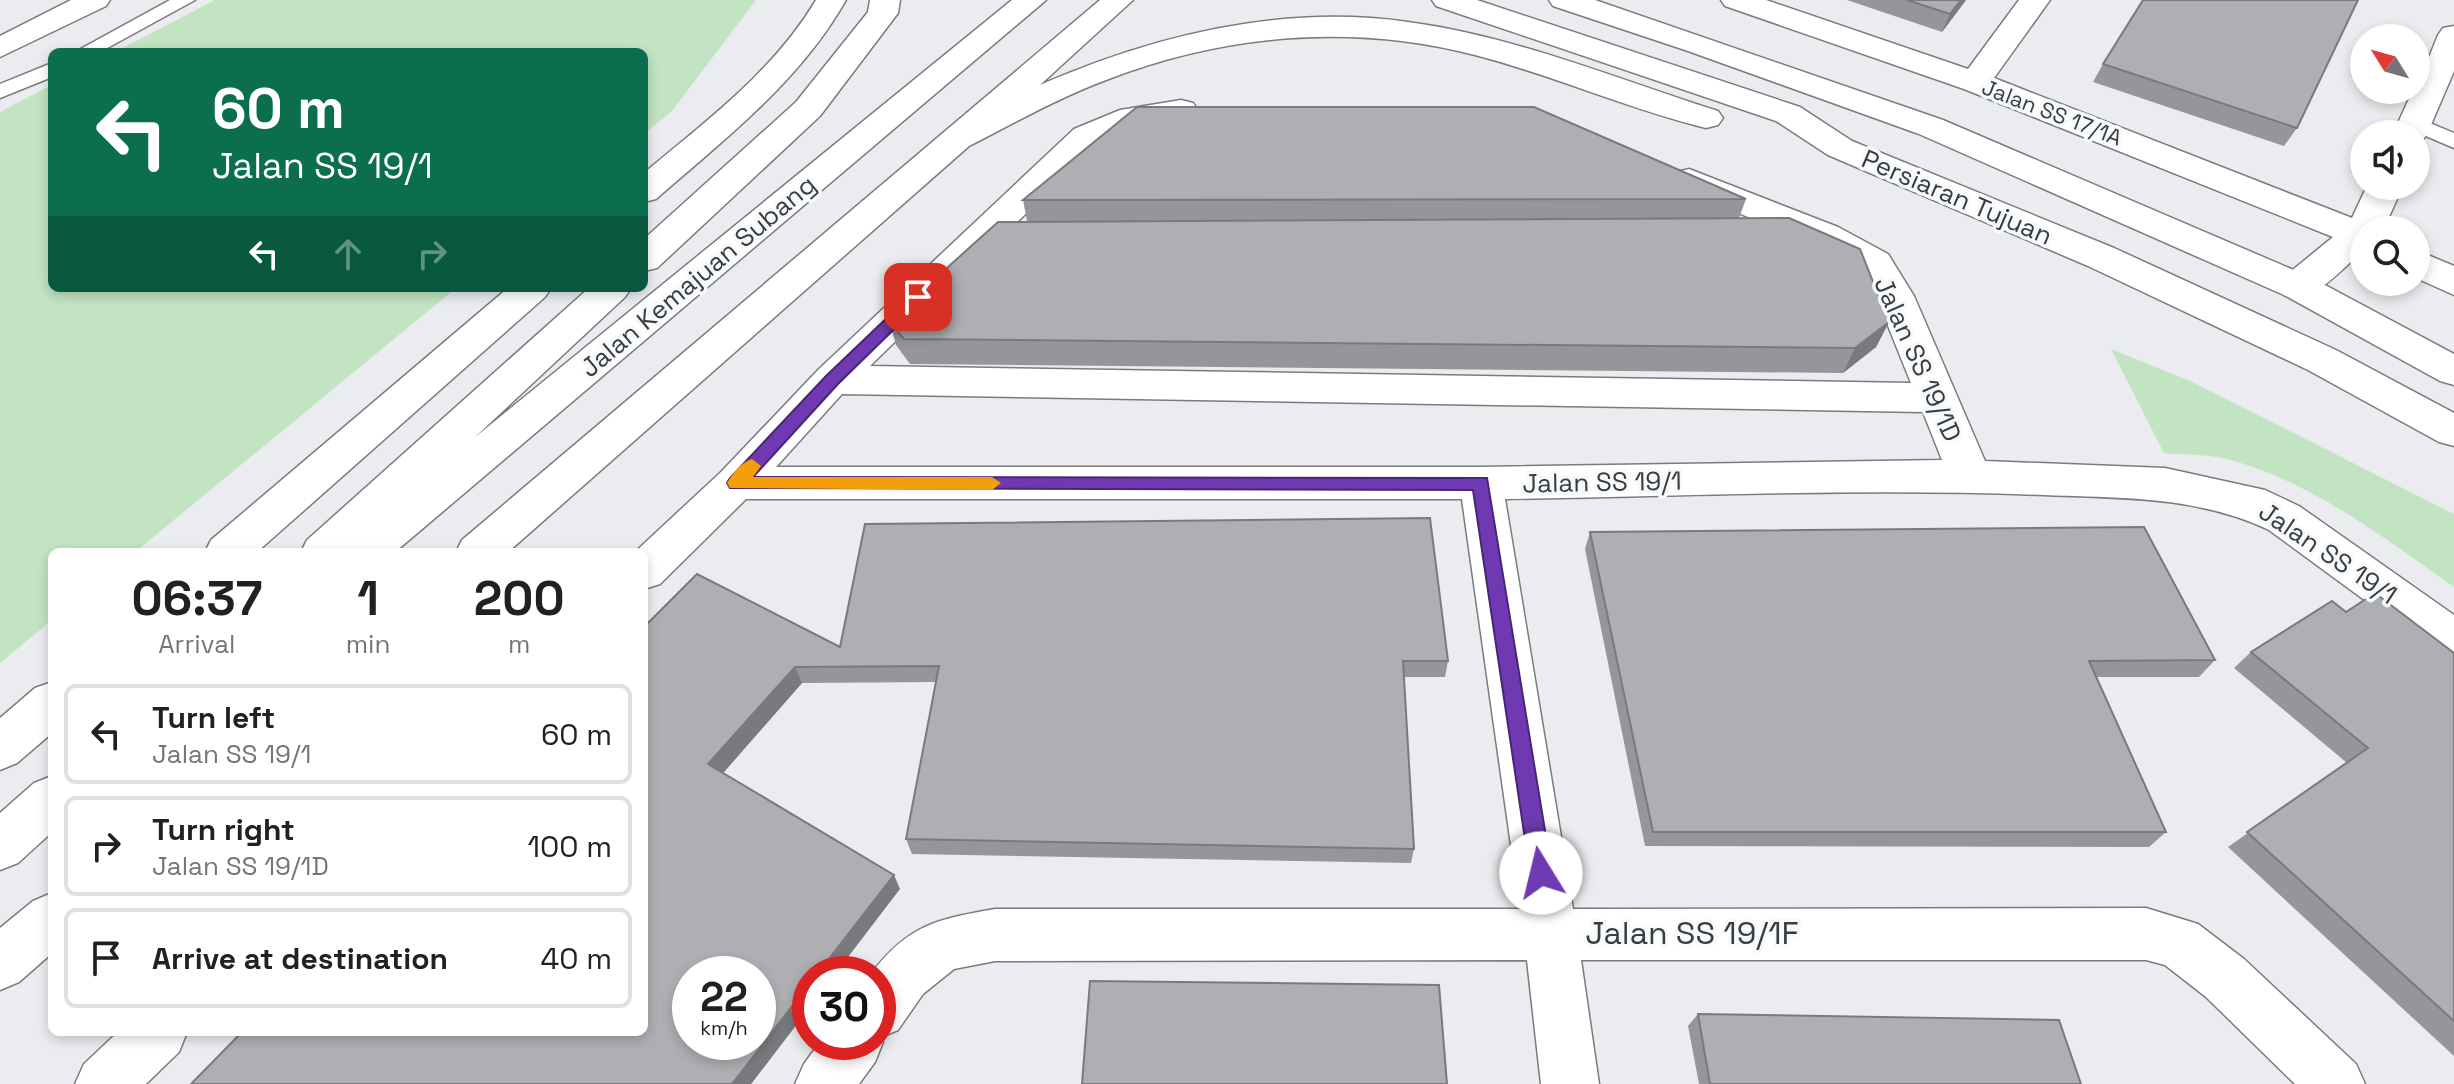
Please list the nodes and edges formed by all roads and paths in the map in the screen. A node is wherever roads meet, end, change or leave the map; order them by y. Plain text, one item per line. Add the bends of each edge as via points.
1 (95, 0) edge
2 (185, 0) edge
3 (831, 0) edge
4 (885, 0) edge
5 (1031, 0) edge
6 (1118, 0) edge
7 (1447, 0) edge
8 (1564, 0) edge
9 (1611, 0) edge
10 (1736, 0) edge
11 (2035, 0) edge
12 (2454, 35) edge
13 (1699, 44) junction
14 (0, 48) edge
15 (93, 48) edge
16 (48, 71) edge
17 (1975, 82) junction
18 (0, 92) edge
19 (1219, 110) edge
20 (2416, 120) edge
21 (2430, 134) edge
22 (958, 139) junction
23 (2454, 141) edge
24 (1840, 148) junction
25 (1653, 166) edge
26 (648, 188) edge
27 (2350, 228) edge
28 (1761, 235) edge
29 (1825, 235) junction
30 (2350, 244) edge
31 (648, 255) edge
32 (2430, 269) edge
33 (2454, 282) edge
34 (2297, 286) junction
35 (527, 292) edge
36 (608, 292) edge
37 (2454, 371) edge
38 (832, 380) junction
39 (1937, 398) junction
40 (2454, 431) edge
41 (1970, 476) junction
42 (736, 483) junction
43 (1481, 483) junction
44 (232, 548) edge
45 (327, 548) edge
46 (370, 548) edge
47 (483, 548) edge
48 (648, 567) edge
49 (2454, 640) edge
50 (48, 706) edge
51 (0, 748) edge
52 (48, 803) edge
53 (48, 814) edge
54 (0, 846) edge
55 (0, 854) edge
56 (48, 922) edge
57 (1550, 932) junction
58 (0, 963) edge
59 (896, 986) edge
60 (155, 1036) edge
61 (842, 1060) edge
62 (104, 1084) edge
63 (824, 1084) edge
64 (1570, 1084) edge
65 (2336, 1084) edge

1 - 14 main road
2 - 15 lane
3 - 26 main road via 796,52
4 - 31 main road via 883,13 808,109
5 - 46 main road, Jalan Kemajuan Subang
6 - 22 main road
7 - 24 main road, Persiaran Tujuan via 1788,114
8 - 13 main road, Persiaran Tujuan
9 - 13 main road
10 - 17 main road, Jalan SS 17/1A
11 - 17 main road
12 - 20 main road
13 - 34 main road, Persiaran Tujuan via 1931,127
16 - 18 lane
17 - 27 main road, Jalan SS 17/1A
19 - 38 main road via 1158,110 1086,136 998,236
21 - 23 lane
22 - 24 main road via 1079,77 1178,44 1274,27 1353,27 1413,32 1477,46 1772,138
22 - 47 main road
24 - 40 main road, Persiaran Tujuan via 2101,257 2322,360
25 - 29 main road, Jalan SS 19/1D
28 - 29 lane
29 - 39 main road, Jalan SS 19/1D via 1875,263 1895,296
30 - 34 main road
32 - 33 main road
34 - 37 main road, Persiaran Tujuan
35 - 44 main road
36 - 45 main road
38 - 39 main road
38 - 42 main road
39 - 41 main road, Jalan SS 19/1D
41 - 43 main road, Jalan SS 19/1
41 - 49 main road, Jalan SS 19/1 via 2165,484 2250,502 2284,518
42 - 43 main road, Jalan SS 19/1
42 - 48 main road
43 - 57 main road
50 - 51 main road
52 - 54 main road
53 - 55 main road
56 - 58 main road
57 - 59 main road, Jalan SS 19/1F via 995,935 941,945
57 - 64 main road
57 - 65 main road, Jalan SS 19/1F via 2146,934 2179,942 2214,969
60 - 62 main road
61 - 63 main road

